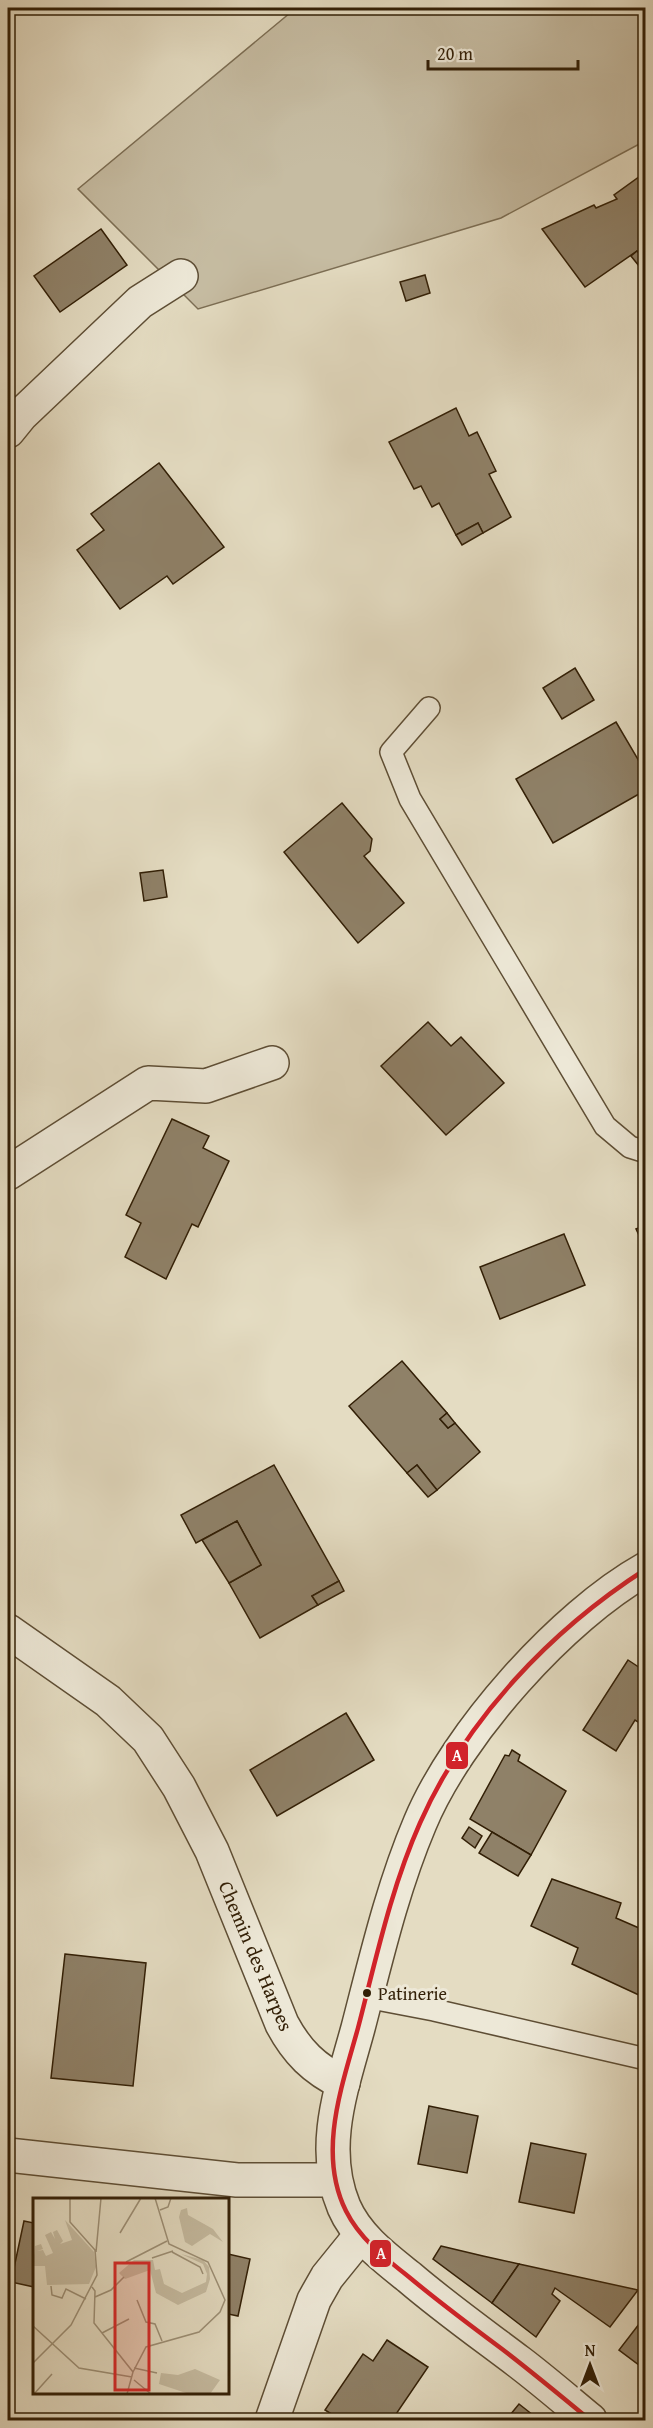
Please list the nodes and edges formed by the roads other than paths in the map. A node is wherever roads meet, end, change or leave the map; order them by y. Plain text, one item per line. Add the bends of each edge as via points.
1 (180, 276) dead end
2 (8, 431) edge
3 (429, 708) dead end
4 (272, 1063) dead end
5 (645, 1152) edge
6 (8, 1173) edge
7 (645, 1569) edge
8 (8, 1631) edge
9 (366, 1997) junction
10 (645, 2059) edge
11 (343, 2083) junction
12 (8, 2154) edge
13 (335, 2180) junction
14 (361, 2235) junction
15 (272, 2421) edge
16 (590, 2421) edge

1 - 2 street via 140,302
3 - 5 lane via 391,752 410,799 605,1126 630,1147
4 - 6 street via 206,1086 148,1083
7 - 9 street via 597,1601 551,1643 511,1685 445,1775 420,1821 380,1940
8 - 11 street, Chemin des Harpes via 108,1701 148,1739 179,1787 212,1851 292,2043 307,2061
9 - 10 lane
9 - 11 street
11 - 13 street via 331,2146
12 - 13 street via 237,2180
13 - 14 street via 344,2208
14 - 15 street via 314,2300
14 - 16 street

